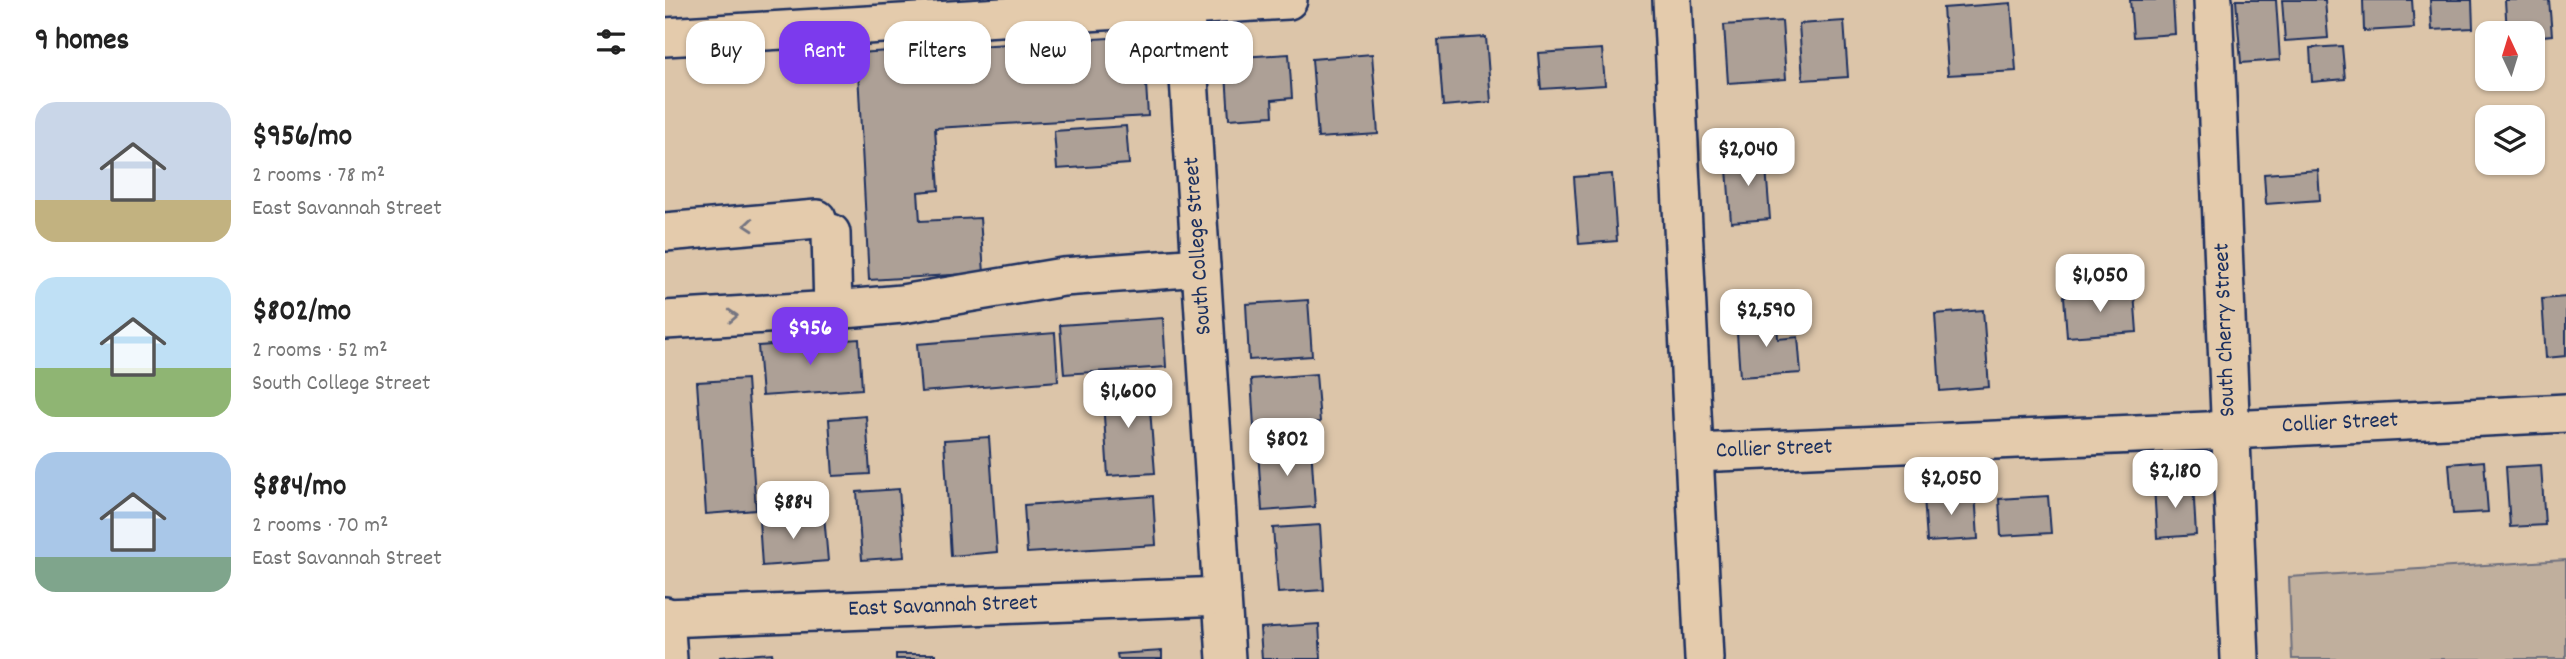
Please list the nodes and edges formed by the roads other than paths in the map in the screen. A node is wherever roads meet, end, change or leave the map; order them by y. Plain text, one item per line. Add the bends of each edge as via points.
1 (1288, 0) edge
2 (1672, 0) edge
3 (2213, 0) edge
4 (1184, 3) edge
5 (665, 37) edge
6 (665, 232) edge
7 (1201, 267) junction
8 (833, 310) junction
9 (665, 320) edge
10 (2566, 412) edge
11 (2230, 430) junction
12 (1695, 453) junction
13 (1222, 596) junction
14 (665, 618) edge
15 (668, 659) edge
16 (1226, 659) edge
17 (1704, 659) edge
18 (2240, 659) edge

1 - 4 street
2 - 12 street
3 - 11 street, South Cherry Street
4 - 5 street
4 - 7 street, South College Street
8 -> 6 street via 824,226
7 - 8 street via 1063,277 902,304
7 - 13 street, South College Street
9 -> 8 street
10 - 11 street, Collier Street
11 - 12 street, Collier Street
11 - 18 street, South Cherry Street
12 - 17 street
13 - 14 street, East Savannah Street
13 - 16 street, South College Street
14 - 15 street

